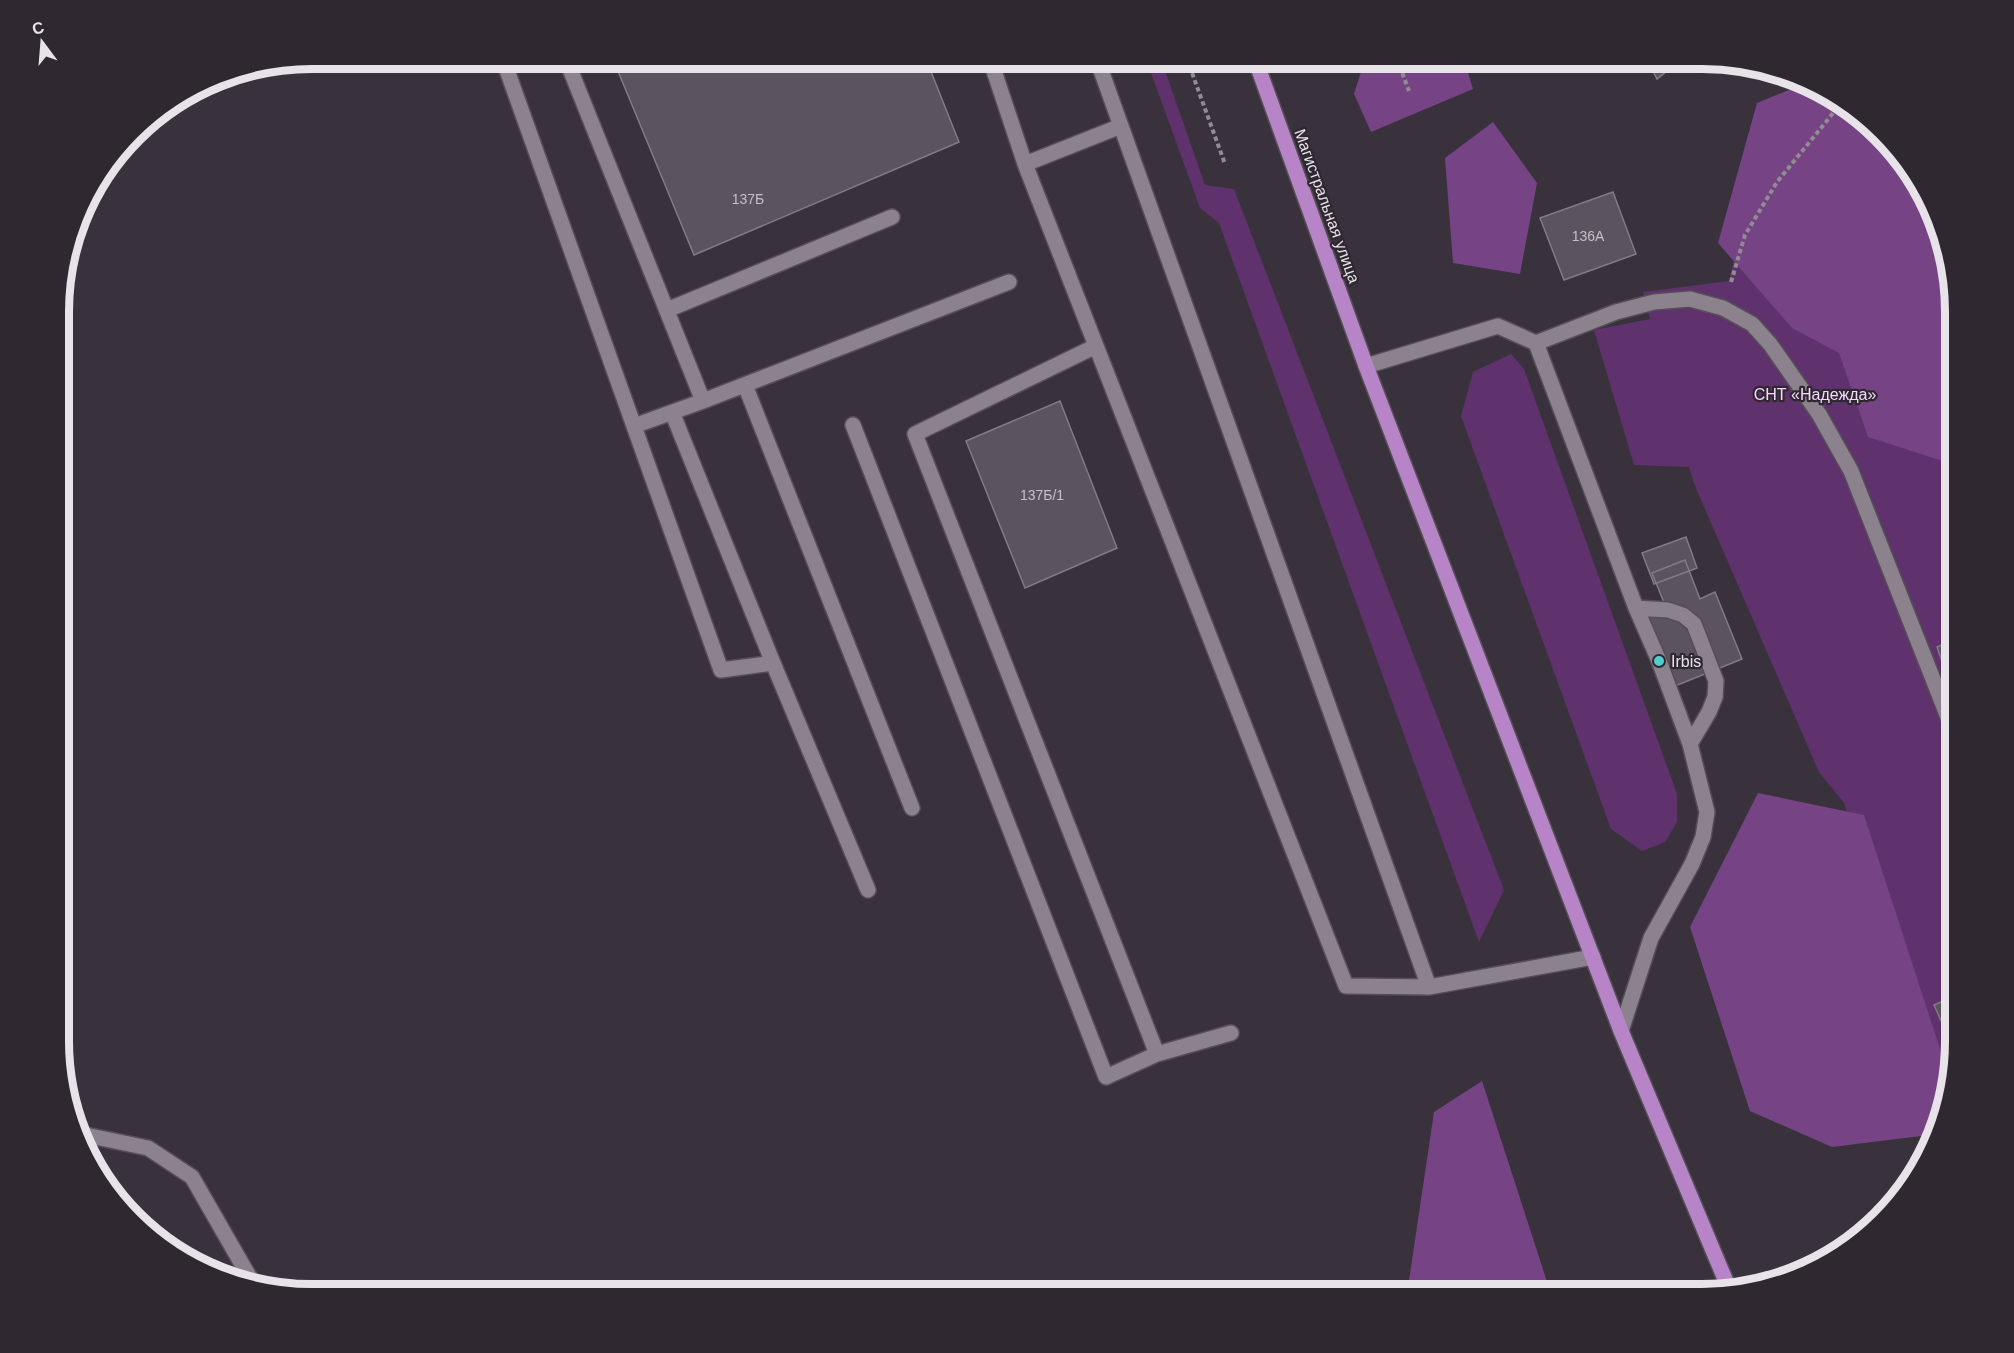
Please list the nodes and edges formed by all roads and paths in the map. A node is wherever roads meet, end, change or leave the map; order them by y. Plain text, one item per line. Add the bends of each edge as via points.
1 (507, 69) edge
2 (570, 69) edge
3 (994, 69) edge
4 (1101, 69) edge
5 (1191, 69) edge
6 (1259, 69) edge
7 (1401, 69) edge
8 (1409, 91) dead end
9 (1836, 109) edge
10 (1121, 126) junction
11 (1025, 164) junction
12 (1225, 164) dead end
13 (892, 216) dead end
14 (1009, 282) dead end
15 (1723, 308) junction
16 (667, 310) junction
17 (1536, 343) junction
18 (1096, 346) junction
19 (1366, 366) junction
20 (745, 385) junction
21 (703, 401) junction
22 (672, 412) junction
23 (853, 425) dead end
24 (634, 426) junction
25 (1636, 608) junction
26 (773, 663) junction
27 (1945, 710) edge
28 (1690, 744) junction
29 (912, 808) dead end
30 (868, 891) dead end
31 (1593, 957) junction
32 (1429, 987) junction
33 (1621, 1031) junction
34 (1231, 1033) dead end
35 (1157, 1054) junction
36 (88, 1135) edge
37 (249, 1276) edge
38 (1726, 1282) edge

1 - 24 street
2 - 16 street
3 - 11 street
4 - 10 street
5 - 12 path
6 - 19 main road, Магистральная улица
7 - 8 path
9 - 15 path via 1777,182 1745,235
10 - 11 street
10 - 32 street
11 - 18 street
13 - 16 street
14 - 20 street
15 - 17 street via 1690,299 1654,302 1616,312
15 - 27 street via 1752,324 1770,344 1819,414 1851,471
16 - 21 street
17 - 19 street via 1498,326
17 - 25 street
18 - 32 street via 1346,987
18 - 35 street via 915,434
19 - 31 main road, Магистральная улица
20 - 21 street
20 - 29 street
21 - 22 street
22 - 24 street
22 - 26 street
23 - 35 street via 1106,1077
24 - 26 street via 721,670
25 - 28 street
25 - 28 street via 1668,610 1694,624 1716,681 1709,712
26 - 30 street
28 - 33 street via 1707,813 1703,837 1651,938
31 - 32 street
31 - 33 main road, Магистральная улица
33 - 38 main road, Магистральная улица
34 - 35 street
36 - 37 street via 148,1148 192,1177

